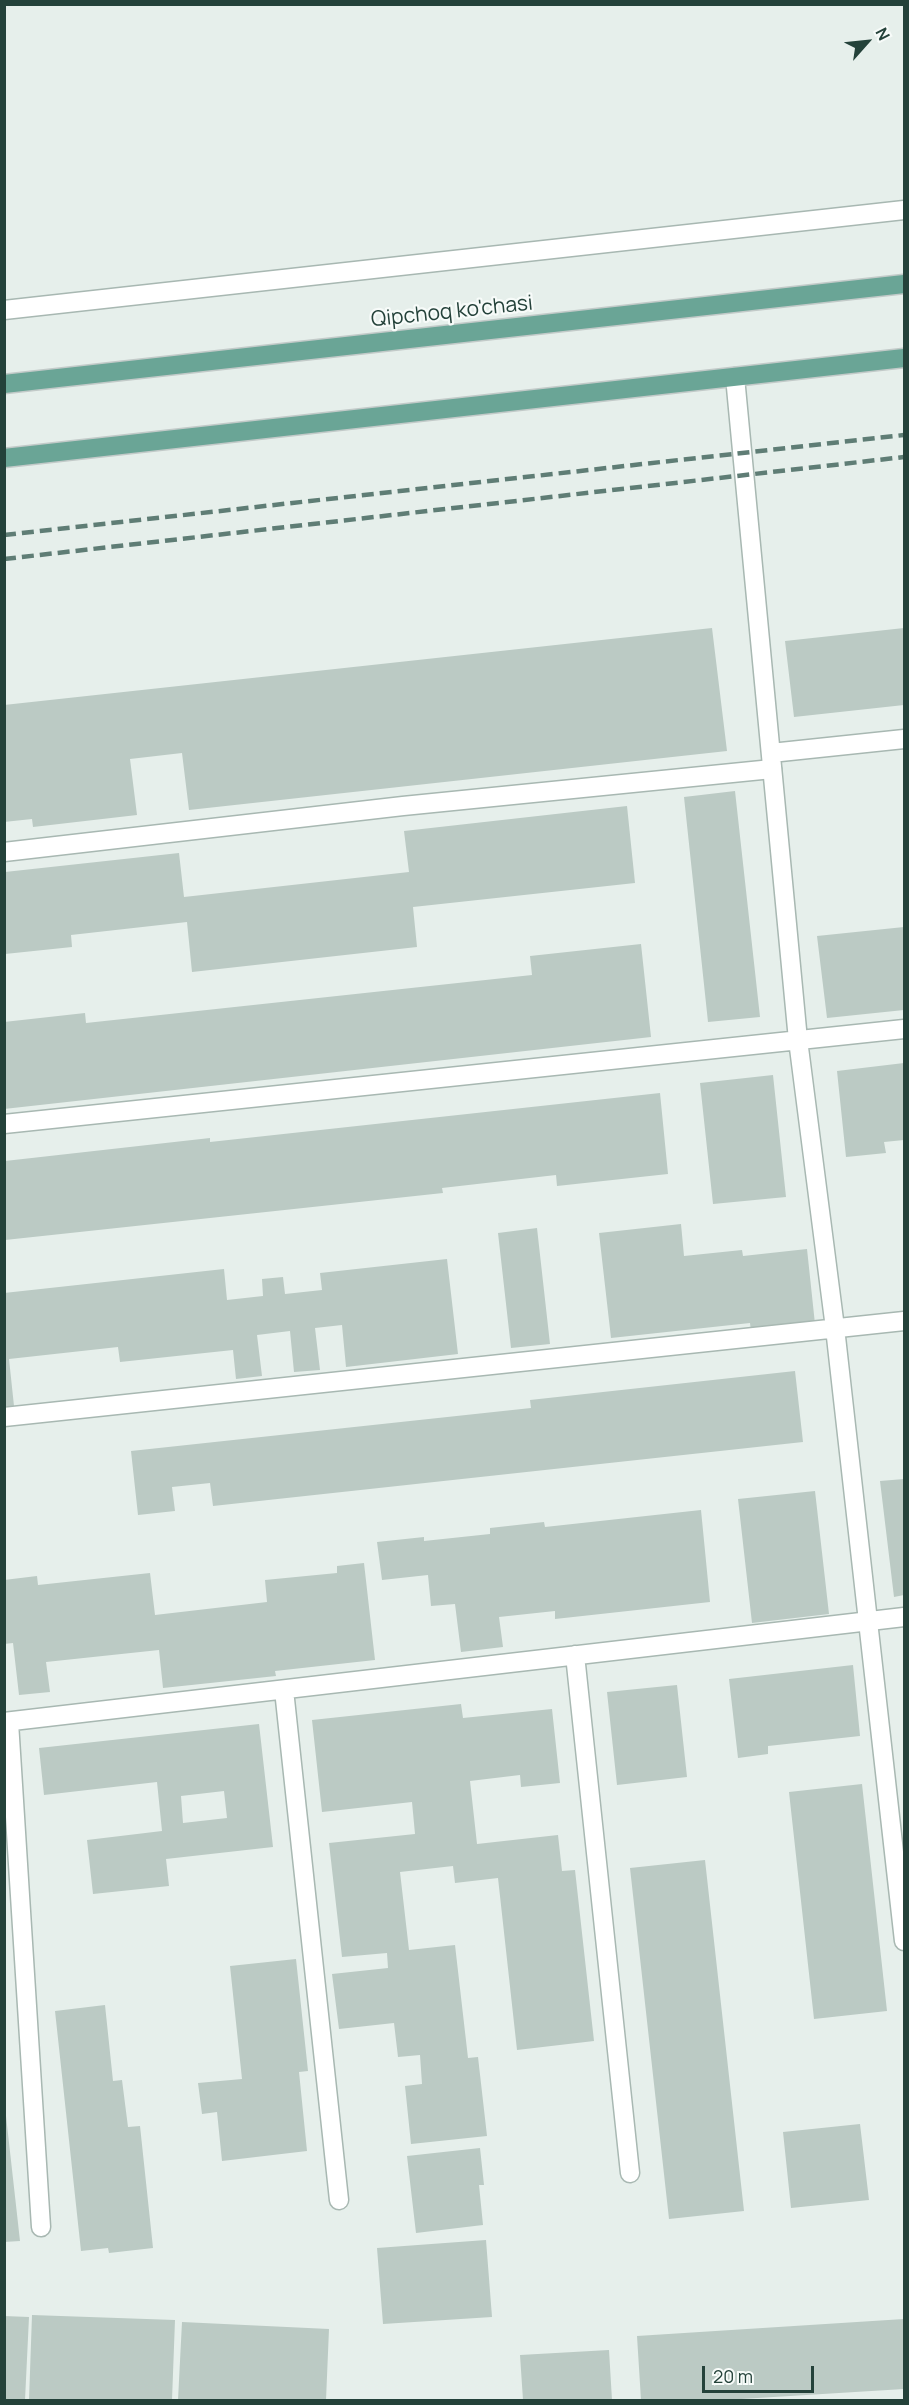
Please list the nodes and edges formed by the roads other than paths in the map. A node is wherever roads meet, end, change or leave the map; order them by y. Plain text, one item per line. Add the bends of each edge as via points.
1 (904, 210) edge
2 (904, 284) edge
3 (4, 310) edge
4 (904, 358) edge
5 (735, 377) junction
6 (4, 384) edge
7 (4, 458) edge
8 (904, 739) edge
9 (772, 761) junction
10 (4, 852) edge
11 (904, 1029) edge
12 (798, 1040) junction
13 (4, 1124) edge
14 (904, 1321) edge
15 (835, 1328) junction
16 (4, 1417) edge
17 (904, 1617) edge
18 (868, 1621) junction
19 (575, 1655) junction
20 (284, 1690) junction
21 (7, 1722) edge
22 (904, 1941) edge
23 (630, 2173) dead end
24 (339, 2200) dead end
25 (41, 2227) dead end

1 - 3 street
2 - 6 main road, Qipchoq ko'chasi
4 - 5 main road
5 - 7 main road
5 - 9 street
8 - 9 street
9 - 10 street
9 - 12 street
11 - 12 street
12 - 13 street
12 - 15 street
14 - 15 street
15 - 16 street
15 - 18 street
17 - 18 street
18 - 19 street
18 - 22 street
19 - 20 street
19 - 23 street
20 - 21 street
20 - 24 street
21 - 25 street

